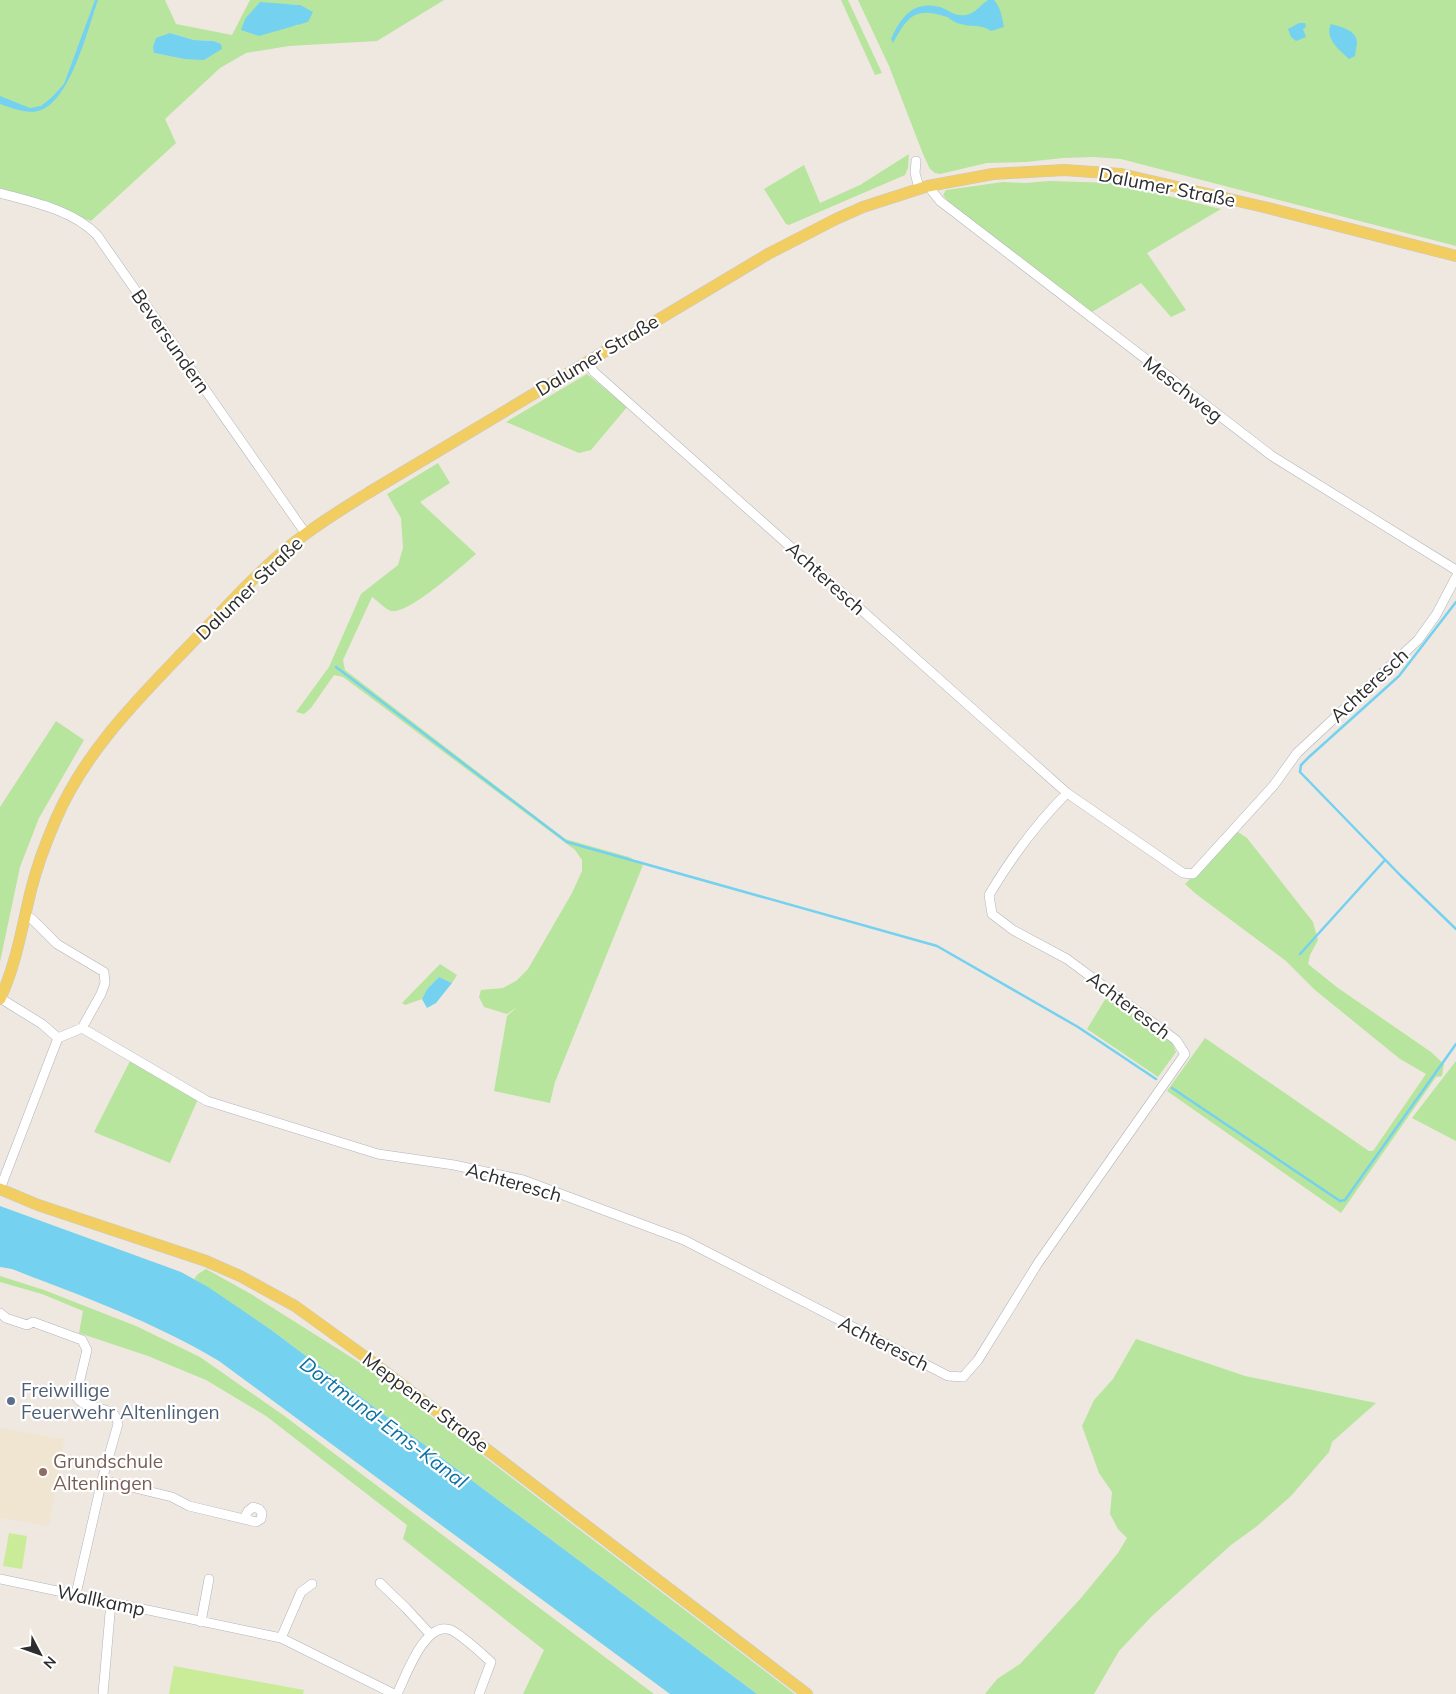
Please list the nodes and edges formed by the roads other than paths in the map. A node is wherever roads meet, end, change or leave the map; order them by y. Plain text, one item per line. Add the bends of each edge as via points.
1 (916, 161) dead end
2 (923, 187) junction
3 (0, 193) edge
4 (1456, 256) edge
5 (587, 362) junction
6 (306, 534) junction
7 (1456, 570) edge
8 (1456, 577) edge
9 (1067, 793) junction
10 (25, 915) junction
11 (0, 998) edge
12 (82, 1028) junction
13 (58, 1038) junction
14 (0, 1189) edge
15 (0, 1313) edge
16 (102, 1480) junction
17 (244, 1519) dead end
18 (0, 1579) edge
19 (210, 1579) dead end
20 (380, 1583) dead end
21 (312, 1584) dead end
22 (76, 1594) junction
23 (111, 1602) junction
24 (201, 1622) junction
25 (430, 1634) junction
26 (281, 1638) junction
27 (103, 1694) edge
28 (396, 1694) edge
29 (479, 1694) edge
30 (807, 1694) edge

1 - 2 street via 915,173
2 - 4 main road, Dalumer Straße via 993,174 1064,170 1121,174
2 - 5 main road, Dalumer Straße via 863,207 809,232
2 - 7 street, Meschweg via 1272,456
3 - 6 street, Beversundern via 69,216 92,230
5 - 6 main road, Dalumer Straße via 368,493
5 - 9 street, Achteresch via 594,372
6 - 10 main road, Dalumer Straße via 251,583 106,734 59,812 39,861
8 - 9 street, Achteresch via 1436,615 1418,640 1297,753 1274,784 1193,874 1183,873
9 - 12 street, Achteresch via 1043,817 988,896 992,914 1013,930 1067,959 1176,1040 1185,1054 1038,1263 978,1360 963,1377 948,1376 684,1240 524,1180 378,1154 207,1101
10 - 11 main road, Dalumer Straße via 12,968
10 - 12 street via 57,944 104,972 101,994
11 - 13 street
12 - 13 street
13 - 14 street
14 - 30 main road, Meppener Straße via 38,1205 206,1261 295,1306
15 - 16 street via 27,1325 33,1322 86,1344 76,1396 84,1404 112,1412 118,1424
16 - 17 street
16 - 22 street
18 - 22 street, Wallkamp
19 - 24 street
20 - 25 street
21 - 26 street via 301,1592
22 - 23 street, Wallkamp
23 - 24 street, Wallkamp
23 - 27 street
24 - 26 street, Wallkamp
25 - 28 street, Wallkamp
25 - 29 street via 439,1629 451,1630 491,1662
26 - 28 street, Wallkamp

